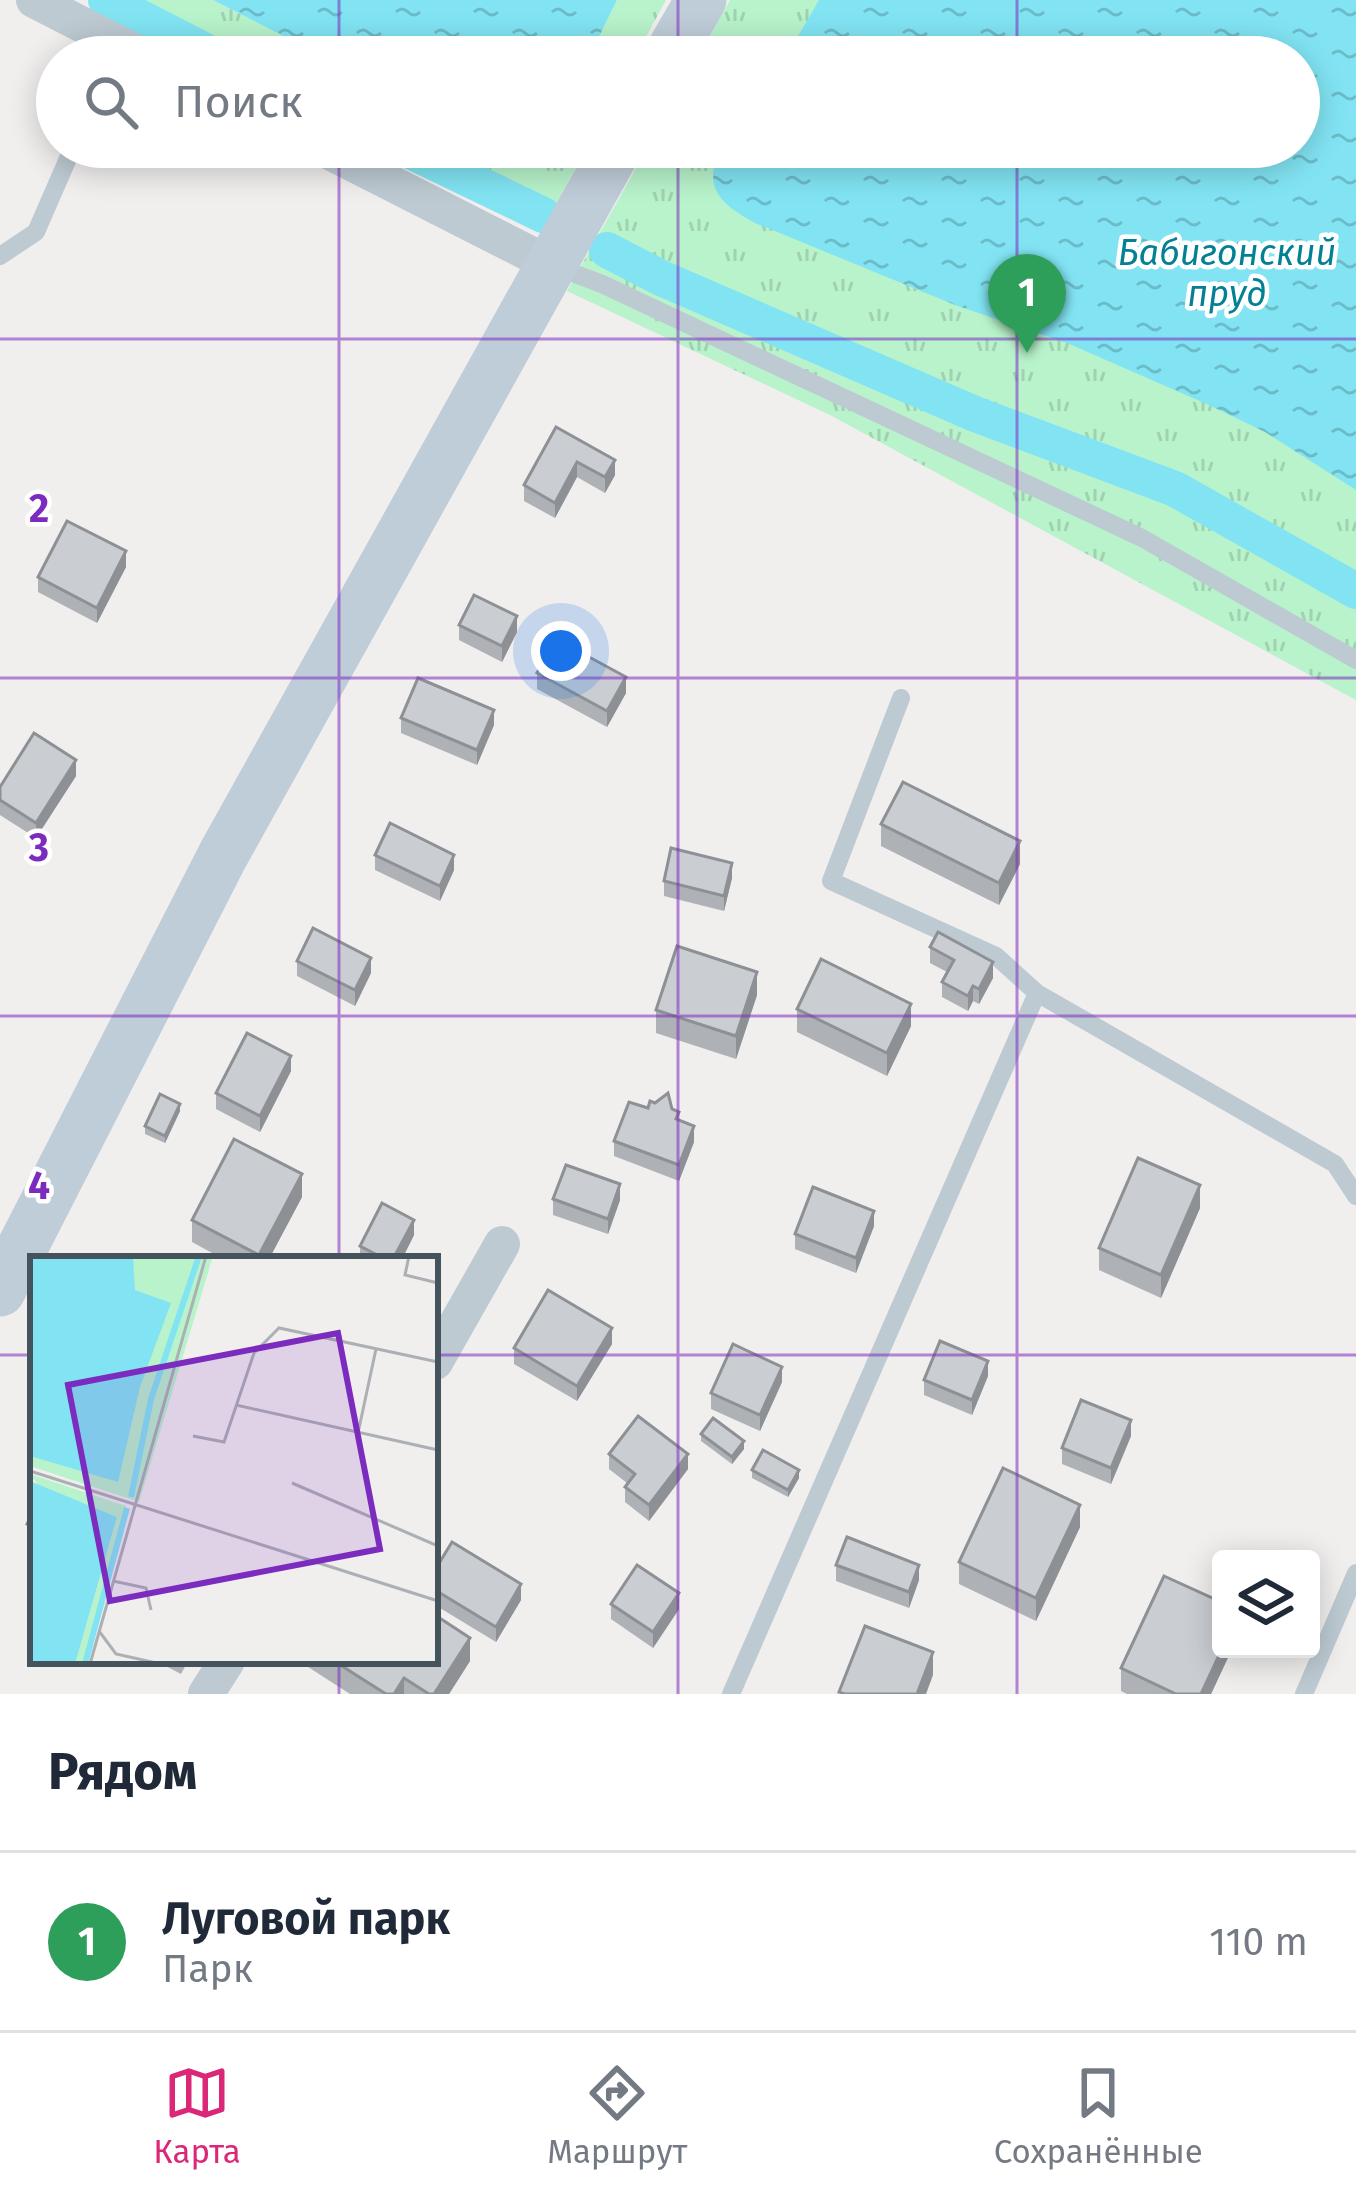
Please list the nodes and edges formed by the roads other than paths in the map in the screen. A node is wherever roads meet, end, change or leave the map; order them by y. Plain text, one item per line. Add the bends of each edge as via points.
1 (34, 0) edge
2 (700, 0) edge
3 (96, 36) edge
4 (680, 36) edge
5 (64, 168) edge
6 (361, 168) edge
7 (606, 168) edge
8 (0, 256) edge
9 (552, 266) junction
10 (1356, 660) edge
11 (901, 698) dead end
12 (1037, 993) junction
13 (1356, 1196) edge
14 (502, 1244) dead end
15 (0, 1291) edge
16 (438, 1357) edge
17 (1356, 1573) edge
18 (225, 1664) edge
19 (206, 1694) edge
20 (731, 1694) edge
21 (1304, 1694) edge

1 - 3 street
2 - 4 street
5 - 8 lane via 36,232
6 - 9 street
7 - 9 street
9 - 10 lane via 1142,538
9 - 15 street via 223,855
11 - 12 lane via 831,881 996,956
12 - 13 lane via 1335,1164
12 - 20 lane
14 - 16 street
17 - 21 lane
18 - 19 street

